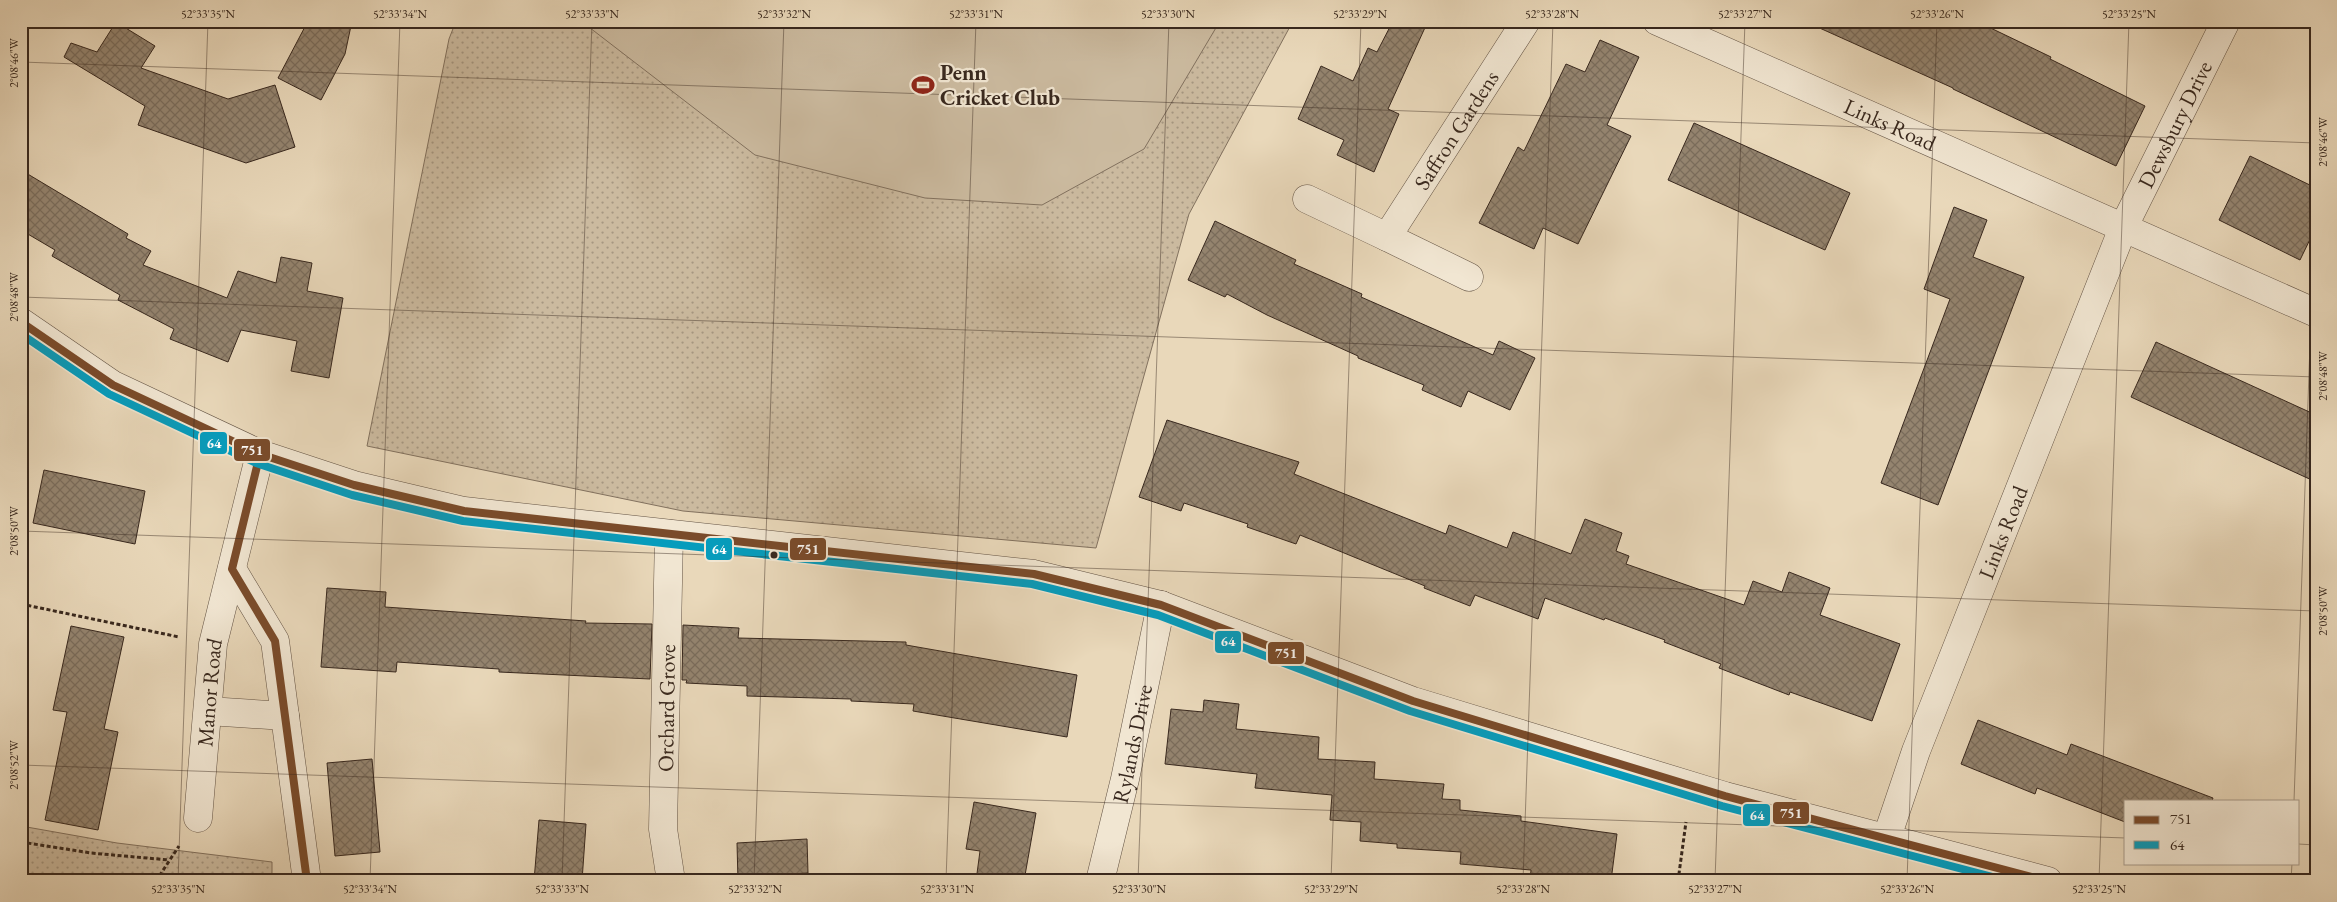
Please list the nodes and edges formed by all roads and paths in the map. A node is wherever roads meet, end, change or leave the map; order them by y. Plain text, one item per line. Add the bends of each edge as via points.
1 (1526, 21) edge
2 (1657, 21) edge
3 (2226, 21) edge
4 (1307, 199) dead end
5 (2123, 228) junction
6 (1387, 237) junction
7 (1469, 277) dead end
8 (2316, 313) edge
9 (21, 322) edge
10 (260, 454) junction
11 (669, 534) junction
12 (232, 569) junction
13 (21, 604) edge
14 (1161, 604) junction
15 (213, 644) junction
16 (208, 711) junction
17 (285, 716) junction
18 (1690, 785) junction
19 (198, 818) joint
20 (1887, 837) junction
21 (21, 842) edge
22 (169, 860) junction
23 (156, 881) edge
24 (307, 881) edge
25 (671, 881) edge
26 (1100, 881) edge
27 (1678, 881) edge
28 (2048, 881) edge

1 - 6 street, Saffron Gardens
2 - 5 street, Links Road
3 - 5 street, Dewsbury Drive
4 - 6 street
5 - 8 street, Links Road
5 - 20 street, Links Road via 1916,751
6 - 7 street
9 - 10 street via 113,385
10 - 11 street via 354,485 464,511
10 - 12 street, Manor Road
11 - 14 street via 1034,574
11 - 25 street, Orchard Grove via 663,829
12 - 15 street, Manor Road
12 - 17 street via 275,641
13 - 15 path
14 - 18 street via 1413,701
14 - 26 street, Rylands Drive
15 - 16 street, Manor Road
16 - 17 street
16 - 19 street, Manor Road
17 - 24 street
18 - 20 street
18 - 27 path
19 - 22 path
20 - 28 street
21 - 22 path
22 - 23 path

